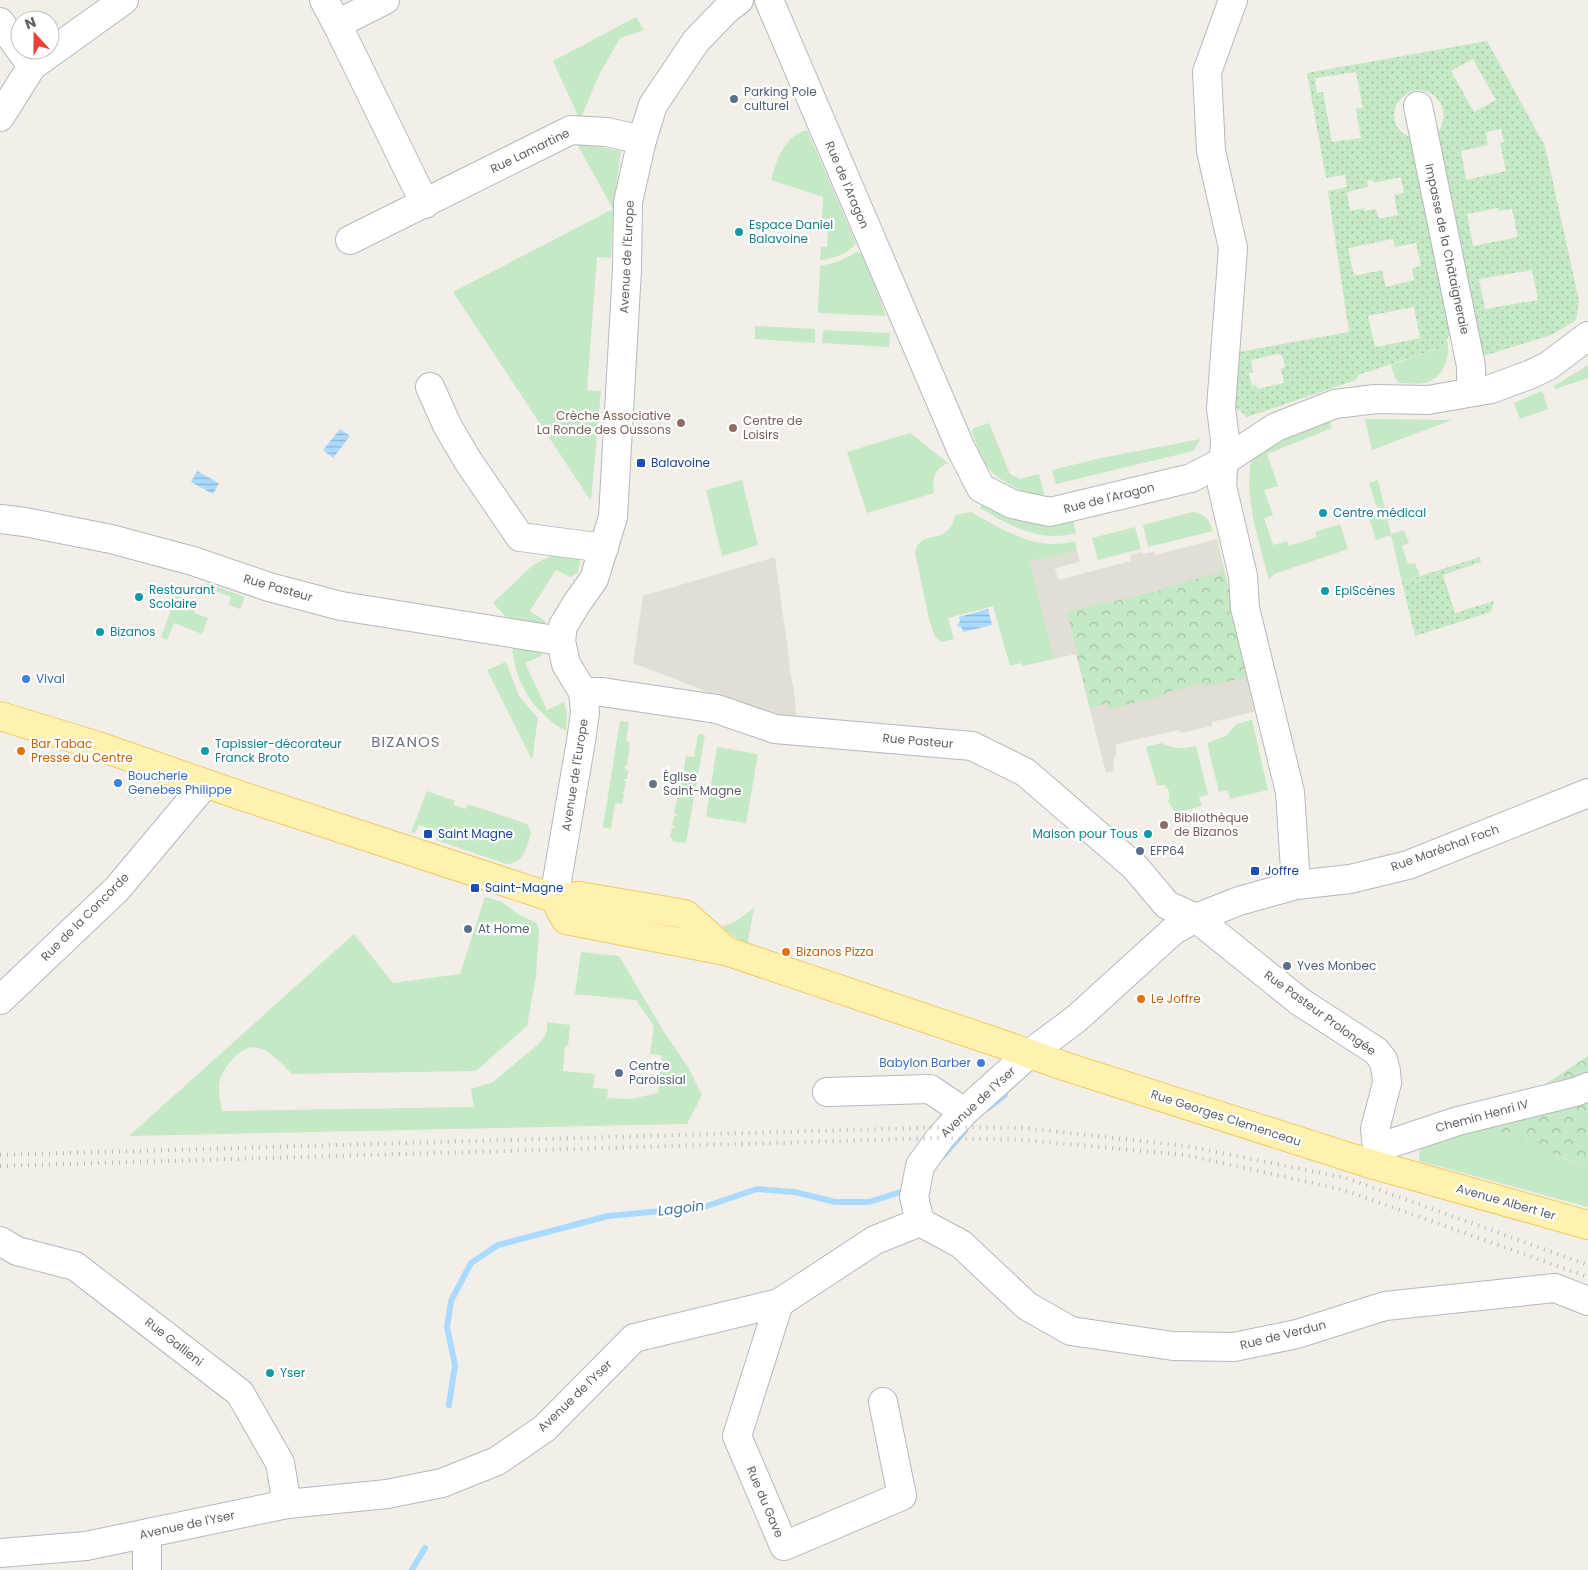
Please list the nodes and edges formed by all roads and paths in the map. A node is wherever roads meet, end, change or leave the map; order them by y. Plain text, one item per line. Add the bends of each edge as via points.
1 (124, 0) edge
2 (324, 0) edge
3 (385, 0) edge
4 (739, 0) edge
5 (769, 0) edge
6 (1233, 0) edge
7 (0, 22) edge
8 (337, 24) junction
9 (32, 66) junction
10 (1418, 106) dead end
11 (0, 117) edge
12 (642, 140) junction
13 (425, 204) junction
14 (350, 240) dead end
15 (1588, 336) edge
16 (430, 387) dead end
17 (1473, 391) junction
18 (1224, 461) junction
19 (0, 519) edge
20 (604, 548) junction
21 (561, 641) junction
22 (583, 692) junction
23 (0, 716) edge
24 (205, 784) junction
25 (1588, 792) edge
26 (1296, 885) junction
27 (554, 898) junction
28 (1196, 918) junction
29 (0, 1000) edge
30 (1029, 1054) junction
31 (1588, 1087) edge
32 (828, 1092) dead end
33 (964, 1112) junction
34 (1374, 1156) junction
35 (1423, 1179) joint
36 (917, 1209) junction
37 (1588, 1225) edge
38 (0, 1241) edge
39 (1588, 1301) edge
40 (779, 1303) junction
41 (883, 1402) dead end
42 (286, 1504) junction
43 (147, 1534) junction
44 (0, 1553) edge
45 (147, 1570) edge

1 - 9 street
2 - 8 street
3 - 8 street
4 - 12 street, Avenue de l'Europe via 696,41 653,105
5 - 18 street, Rue de l'Aragon via 908,329 981,488 1012,504 1050,512 1191,478
6 - 18 street via 1207,72 1211,150 1233,248 1221,408
7 - 9 street
8 - 13 street
9 - 11 street
10 - 17 street, Impasse de la Châtaigneraie via 1471,366
12 - 13 street, Rue Lamartine via 607,132 571,130
12 - 20 street, Avenue de l'Europe via 628,202 613,517
13 - 14 street, Rue Lamartine
15 - 17 street, Rue de l'Aragon via 1558,359 1529,375 1491,389
16 - 20 street via 468,461 520,537
17 - 18 street, Rue de l'Aragon via 1428,400 1391,399 1335,404 1276,427
18 - 26 street via 1222,486 1243,576 1245,608 1290,792
19 - 21 street, Rue Pasteur via 111,539 341,606
20 - 21 street, Avenue de l'Europe via 594,579 564,626
21 - 22 street via 566,664
22 - 27 street, Avenue de l'Europe via 581,741
22 - 28 street, Rue Pasteur via 717,708 775,728 972,746 1025,772 1135,867 1167,905
23 - 24 main road
24 - 27 main road
24 - 29 street, Rue de la Concorde via 117,889
25 - 26 street, Rue Maréchal Foch via 1408,865 1350,879
26 - 28 street, Rue Maréchal Foch
27 - 30 main road, Rue Georges Clemenceau via 579,896 684,914 726,952
28 - 30 street, Avenue de l'Yser via 1174,930 1076,1019
28 - 34 street, Rue Pasteur Prolongée via 1299,1001 1376,1051 1383,1060 1387,1083 1374,1129
30 - 33 street, Avenue de l'Yser
30 - 34 main road, Rue Georges Clemenceau
31 - 34 street, Chemin Henri IV via 1458,1121
32 - 33 street via 930,1089
33 - 36 street, Avenue de l'Yser via 920,1166
34 - 35 main road, Rue Georges Clemenceau
35 - 37 main road, Avenue Albert 1er
36 - 39 street, Rue de Verdun via 961,1244 1027,1306 1071,1331 1172,1346 1234,1347 1297,1334 1395,1305 1554,1288
36 - 40 street, Avenue de l'Yser
38 - 42 street, Rue Gallieni via 17,1251 75,1266 240,1394 280,1463
40 - 41 street, Rue du Gave via 737,1436 784,1546 902,1496
40 - 42 street, Avenue de l'Yser via 634,1338 545,1428 497,1461 442,1483 387,1494
42 - 43 street, Avenue de l'Yser
43 - 44 street, Avenue de l'Yser via 86,1546
43 - 45 street

